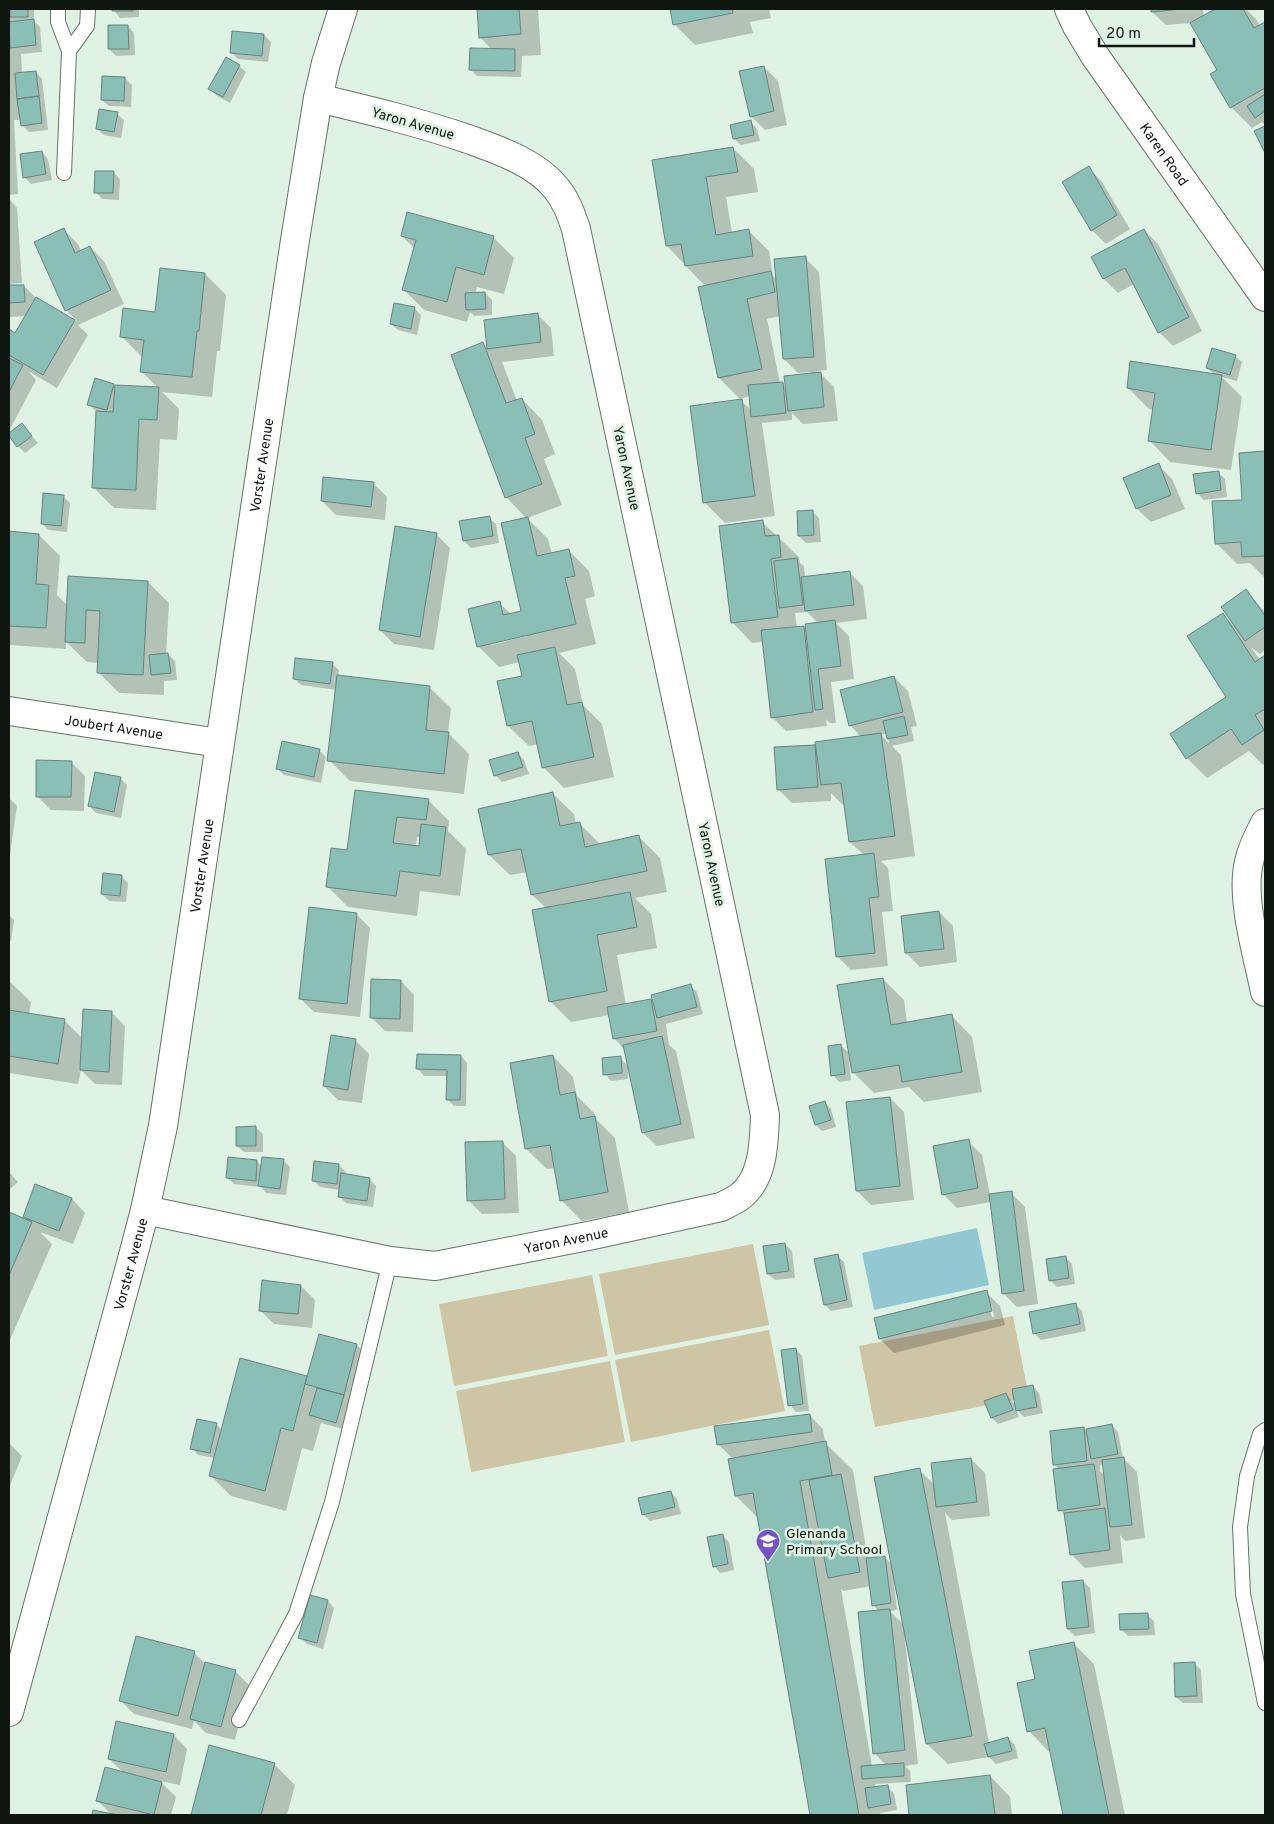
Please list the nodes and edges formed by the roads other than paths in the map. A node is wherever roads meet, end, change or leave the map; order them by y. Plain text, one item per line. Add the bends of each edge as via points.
1 (58, 9) edge
2 (88, 9) edge
3 (344, 9) edge
4 (1069, 9) edge
5 (69, 51) junction
6 (318, 98) junction
7 (64, 172) dead end
8 (1265, 296) edge
9 (9, 711) edge
10 (219, 744) junction
11 (1265, 823) edge
12 (1265, 992) edge
13 (145, 1210) junction
14 (390, 1262) junction
15 (1265, 1430) edge
16 (16, 1654) edge
17 (1265, 1703) edge
18 (9, 1712) edge
19 (239, 1720) dead end

1 - 5 lane via 58,22
2 - 5 lane via 87,26
3 - 6 street, Vorster Avenue
4 - 8 street, Karen Road via 1095,56
5 - 7 lane
6 - 10 street, Vorster Avenue
6 - 14 street, Yaron Avenue via 424,124 498,150 539,172 557,188 568,205 576,229 765,1115 760,1164 752,1182 740,1197 721,1207 435,1266
9 - 10 street, Joubert Avenue
10 - 13 street, Vorster Avenue via 163,1126
11 - 12 street via 1256,838 1248,864 1247,888
13 - 14 street, Yaron Avenue
13 - 16 street, Vorster Avenue
14 - 19 lane via 332,1502 296,1614
15 - 17 lane via 1260,1434 1247,1476 1240,1527 1243,1594
16 - 18 street, Vorster Avenue

